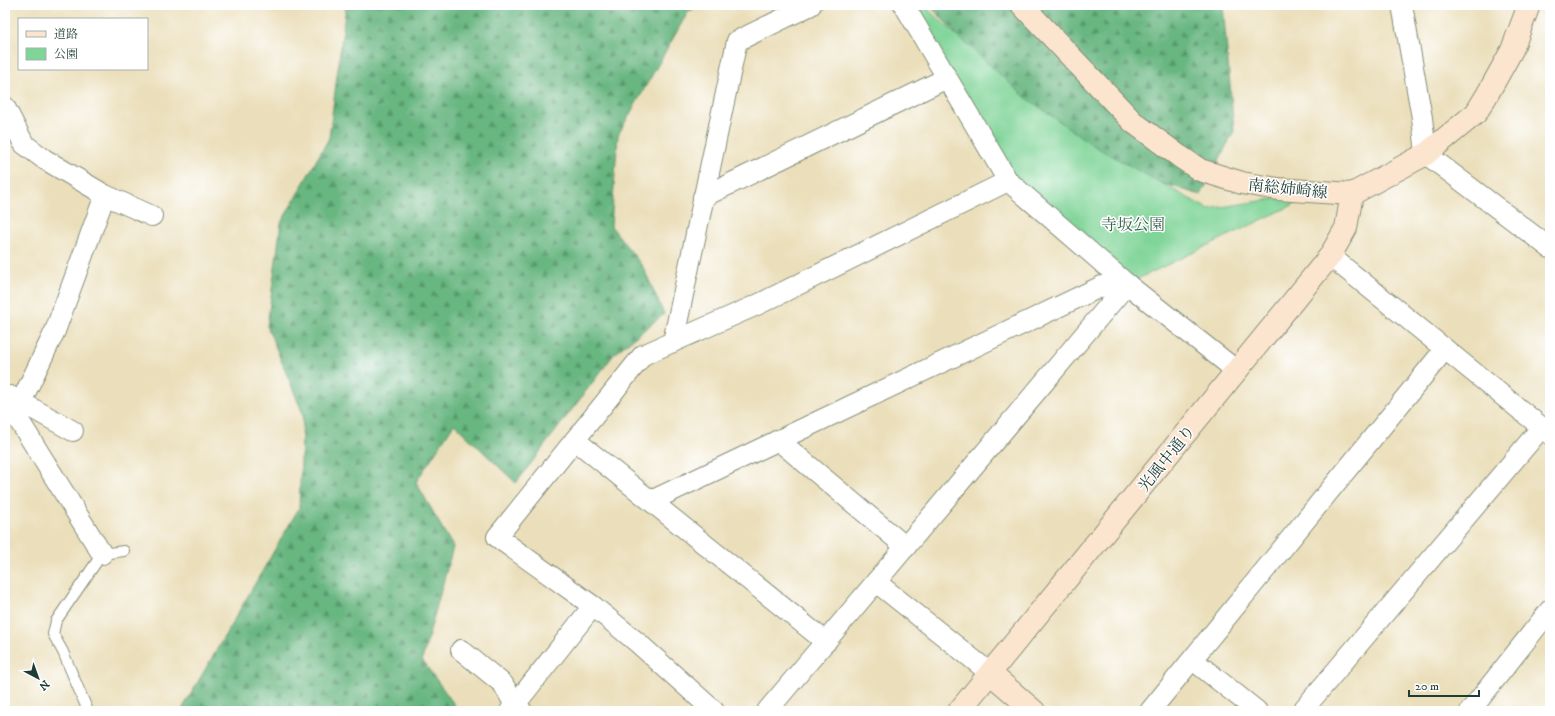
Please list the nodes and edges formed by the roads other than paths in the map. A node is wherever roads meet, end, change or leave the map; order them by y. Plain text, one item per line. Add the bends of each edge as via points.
1 (811, 5) edge
2 (904, 5) edge
3 (1022, 5) edge
4 (1402, 5) edge
5 (1530, 5) edge
6 (947, 78) junction
7 (5, 107) edge
8 (1426, 154) junction
9 (1008, 181) junction
10 (1352, 194) junction
11 (105, 195) junction
12 (704, 197) junction
13 (152, 216) dead end
14 (1550, 248) edge
15 (1330, 256) junction
16 (1127, 284) junction
17 (673, 342) junction
18 (1444, 349) junction
19 (1237, 370) junction
20 (10, 397) edge
21 (73, 431) dead end
22 (1546, 431) edge
23 (575, 440) junction
24 (778, 440) junction
25 (651, 501) junction
26 (906, 547) junction
27 (124, 551) dead end
28 (102, 554) junction
29 (876, 582) junction
30 (593, 606) junction
31 (1550, 610) edge
32 (826, 642) junction
33 (461, 650) dead end
34 (1193, 660) junction
35 (990, 673) junction
36 (515, 709) edge
37 (88, 711) edge
38 (714, 711) edge
39 (767, 711) edge
40 (959, 711) edge
41 (1034, 711) edge
42 (1150, 711) edge
43 (1258, 711) edge
44 (1302, 711) edge
45 (1470, 711) edge

1 - 12 street via 737,41
2 - 6 street
3 - 10 street, 南総姉崎線 via 1133,122 1200,170 1242,183 1278,189
4 - 8 street
5 - 8 street, 南総姉崎線 via 1512,50 1476,113
6 - 9 street
6 - 12 street
7 - 11 street via 24,144 44,159
8 - 10 street, 南総姉崎線
8 - 14 street
9 - 16 street
9 - 17 street via 759,304
10 - 15 street, 光風中通り via 1346,228
11 - 13 street
11 - 20 street via 55,331
12 - 17 street
15 - 18 street
15 - 19 street, 光風中通り
16 - 19 street
16 - 24 street via 1102,286
16 - 26 street
17 - 23 street via 643,355
18 - 22 street
18 - 34 street
19 - 35 street, 光風中通り
20 - 21 street
20 - 28 street
22 - 44 street
23 - 25 street
23 - 30 street via 497,537
24 - 25 street
24 - 26 street
25 - 32 street
26 - 29 street
27 - 28 lane
28 - 37 lane via 56,621 53,634
29 - 32 street
29 - 35 street
30 - 36 street
30 - 38 street
31 - 45 street
32 - 39 street
33 - 36 street via 503,684
34 - 42 street
34 - 43 street
35 - 40 street, 光風中通り
35 - 41 street

